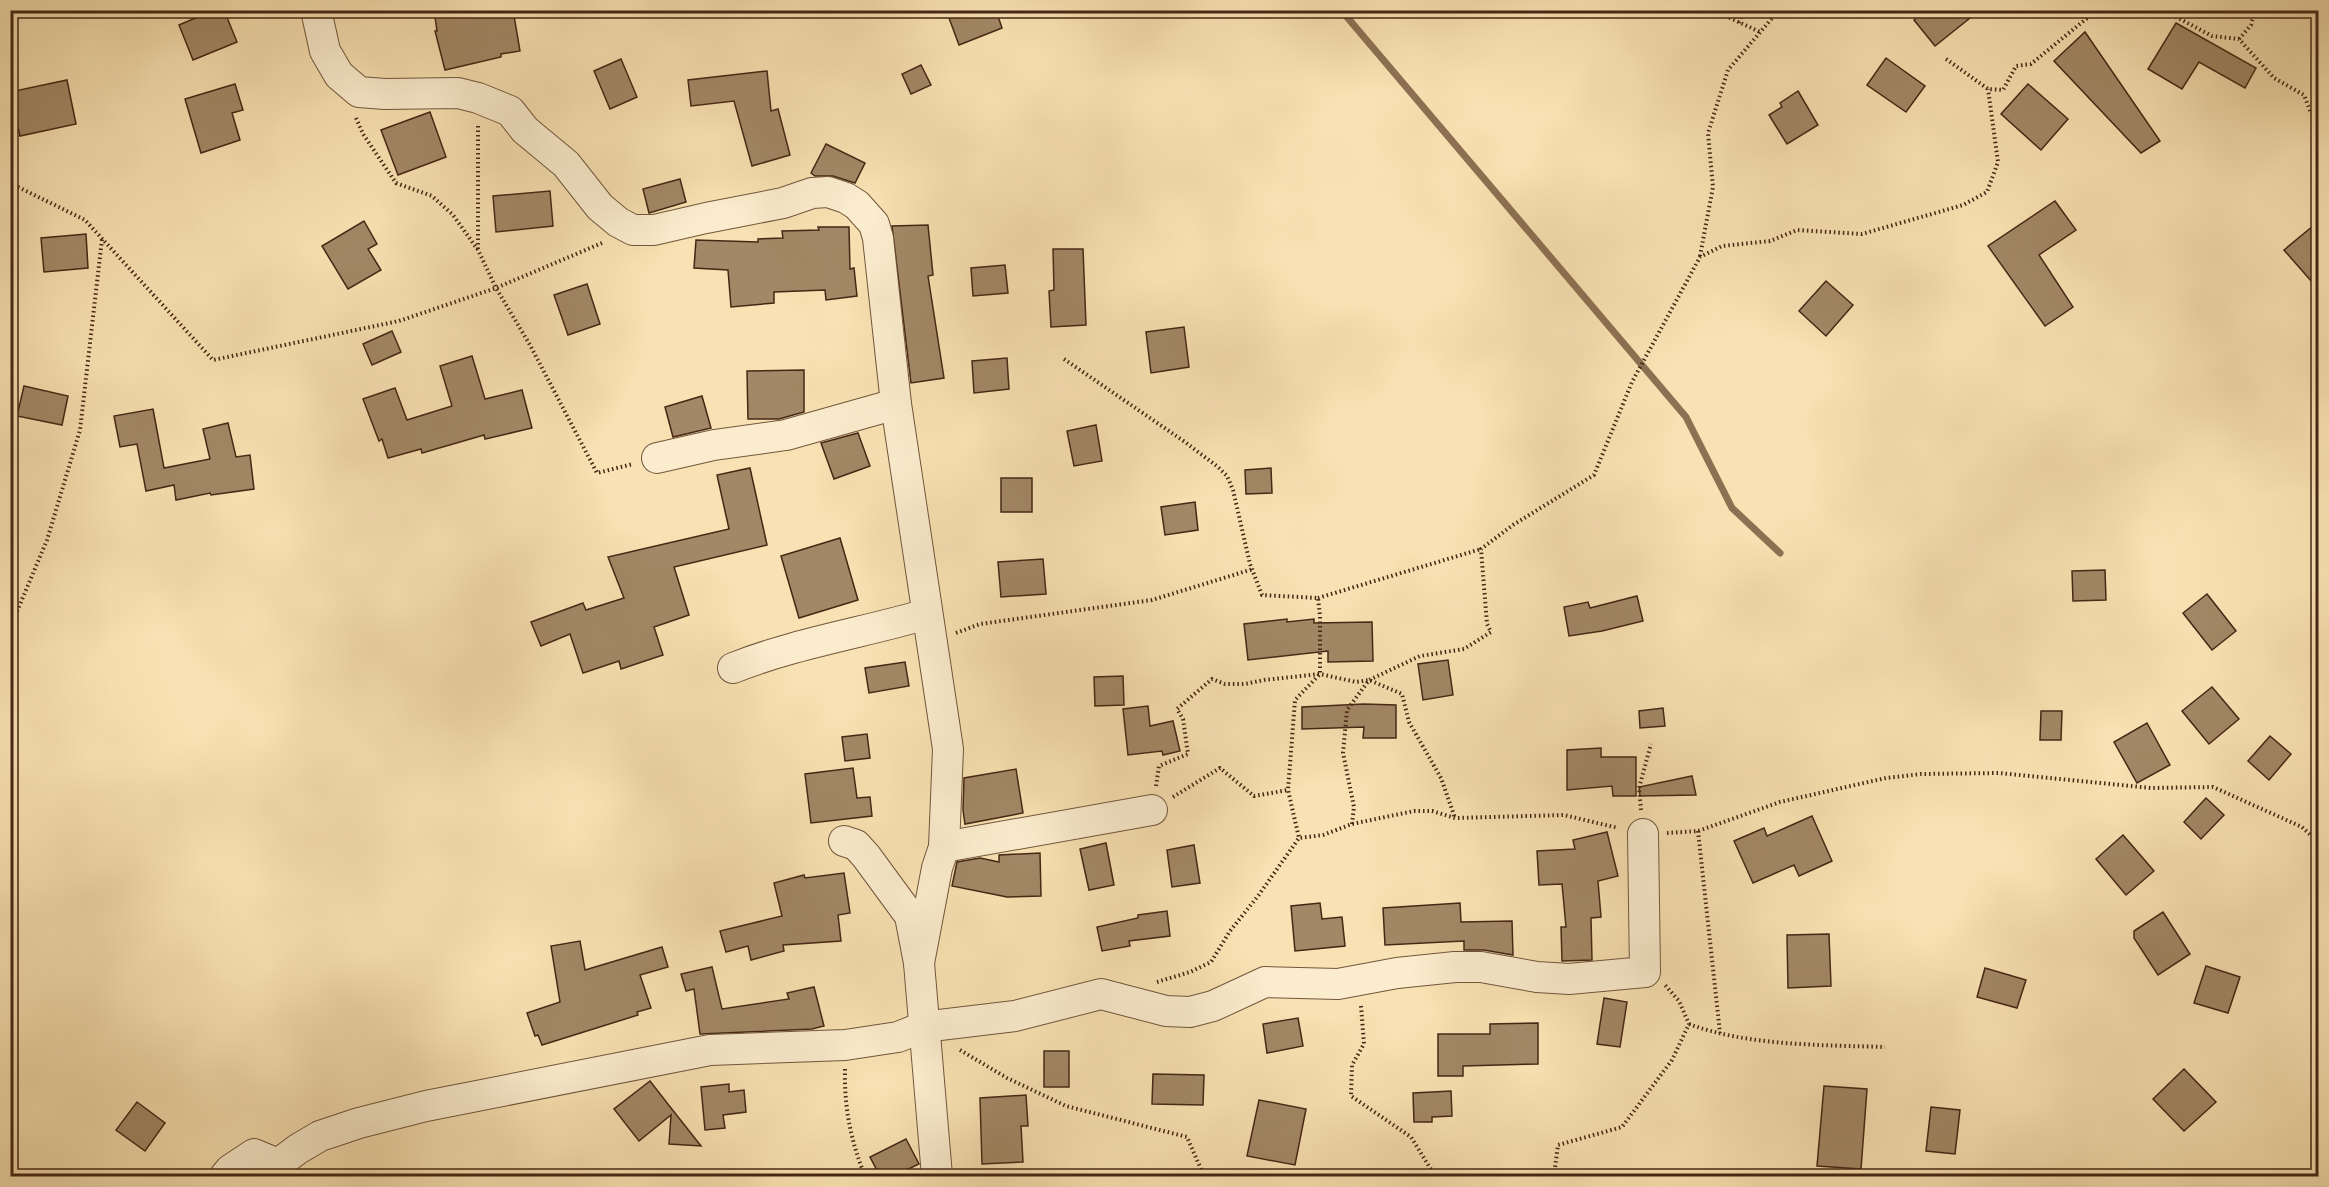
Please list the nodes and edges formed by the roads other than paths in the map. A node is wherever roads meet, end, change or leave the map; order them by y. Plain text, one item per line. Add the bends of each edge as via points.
1 (316, 10) edge
2 (896, 404) junction
3 (657, 458) road end
4 (927, 614) junction
5 (733, 668) dead end
6 (1152, 810) road end
7 (1642, 834) road end
8 (844, 841) dead end
9 (944, 847) junction
10 (919, 963) junction
11 (923, 1027) junction
12 (225, 1176) edge
13 (937, 1176) edge

1 - 2 street via 325,51 345,80 359,92 451,93 478,98 510,111 525,130 566,164 600,207 633,230 654,231 812,193 828,192 857,205 874,225 878,238
2 - 3 street via 786,435
2 - 4 street
4 - 5 street via 772,653
4 - 9 street via 948,749
6 - 9 street
7 - 11 street via 1645,972 1569,979 1455,967 1321,985 1265,982 1191,1012 1166,1011 1101,994 1015,1016
8 - 10 street via 856,845 866,856 910,916
9 - 10 street
10 - 11 street
11 - 12 street via 898,1037 845,1045 710,1050 426,1106 320,1136 278,1164 254,1154
11 - 13 street

